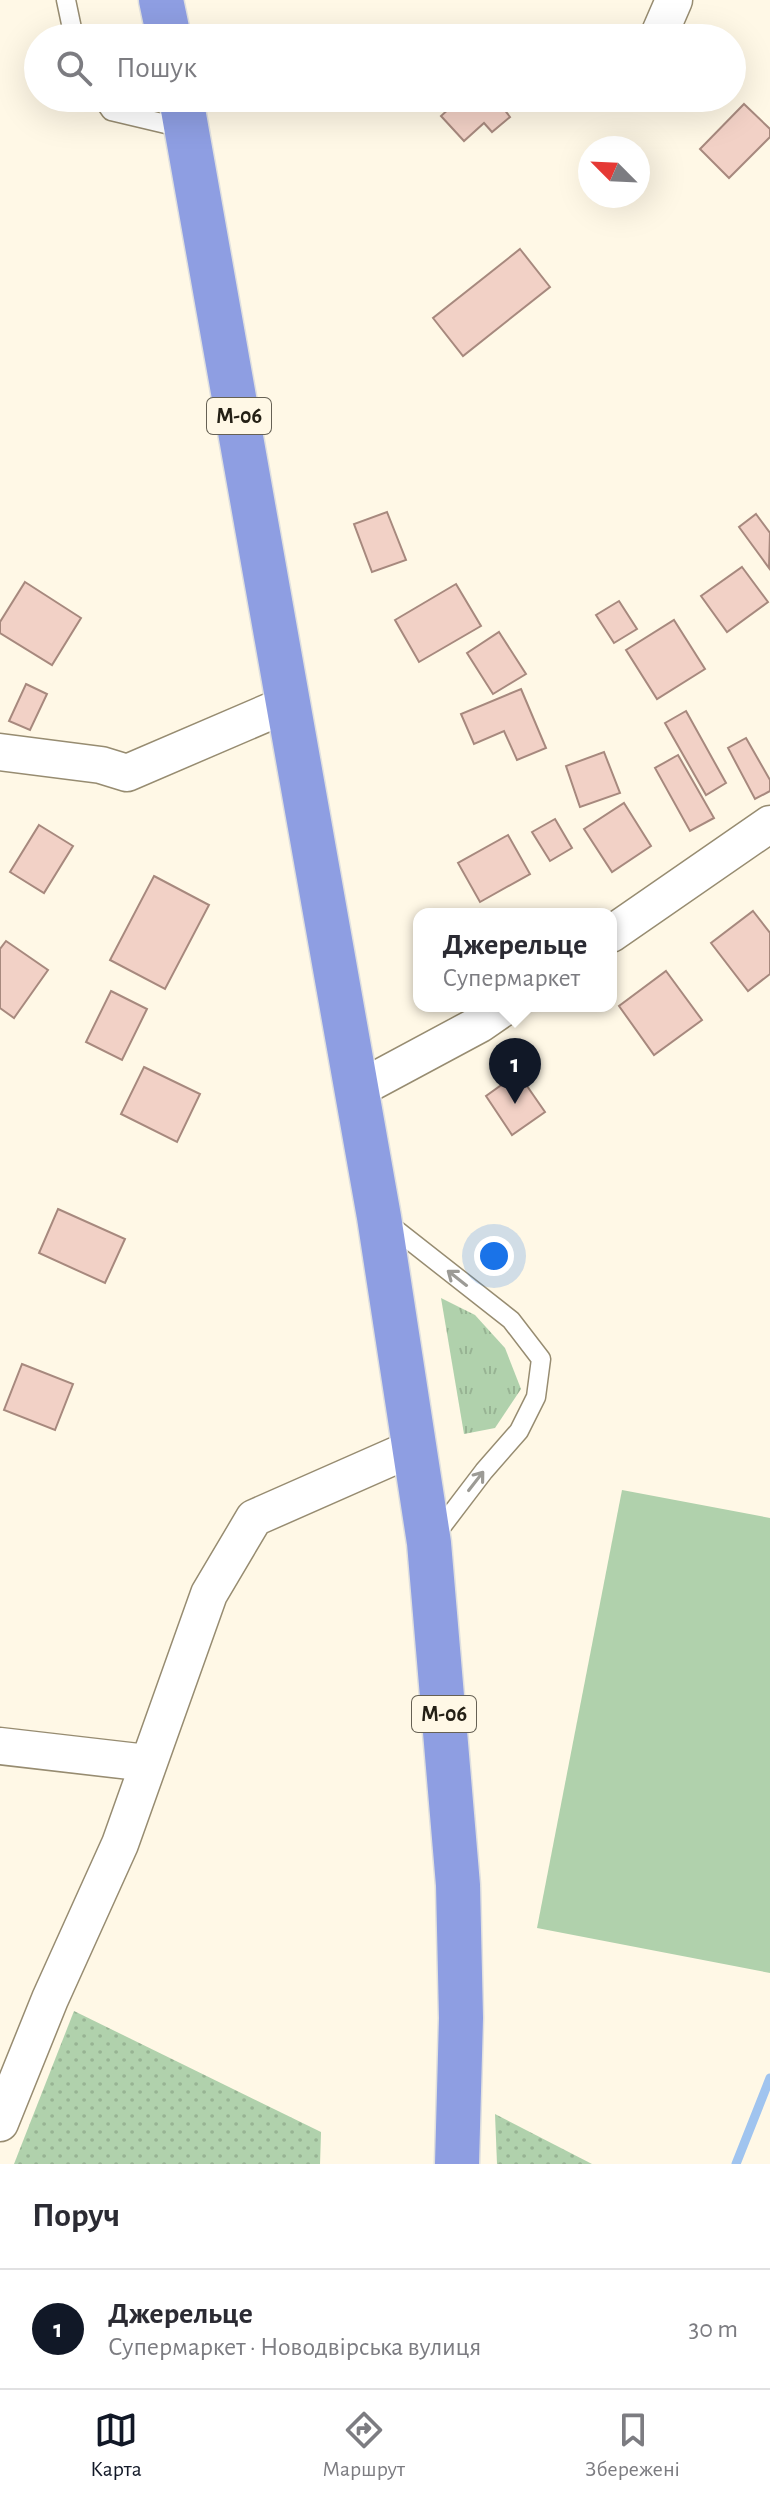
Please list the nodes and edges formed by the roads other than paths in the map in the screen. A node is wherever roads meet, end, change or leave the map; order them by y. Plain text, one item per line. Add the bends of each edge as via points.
1 (66, 0) edge
2 (161, 0) edge
3 (674, 0) edge
4 (71, 24) edge
5 (166, 24) edge
6 (664, 24) edge
7 (148, 112) edge
8 (185, 113) edge
9 (290, 703) junction
10 (0, 752) edge
11 (770, 824) edge
12 (617, 930) edge
13 (497, 1012) edge
14 (357, 1090) junction
15 (379, 1217) junction
16 (415, 1447) junction
17 (429, 1543) junction
18 (0, 1746) edge
19 (147, 1763) junction
20 (0, 2123) edge
21 (457, 2164) edge

1 - 4 lane
2 - 5 highway
3 - 6 street
7 - 8 lane
8 - 9 highway, М-06
9 - 10 street via 127,773
9 - 14 highway, М-06
11 - 12 street
13 - 14 street
14 - 15 highway, М-06
15 - 16 highway, М-06
17 -> 15 lane via 519,1431 536,1397 541,1359 511,1320
16 - 17 highway, М-06
16 - 19 street via 254,1518 209,1594
17 - 21 highway, М-06 via 458,1885
18 - 19 street
19 - 20 street via 120,1844

